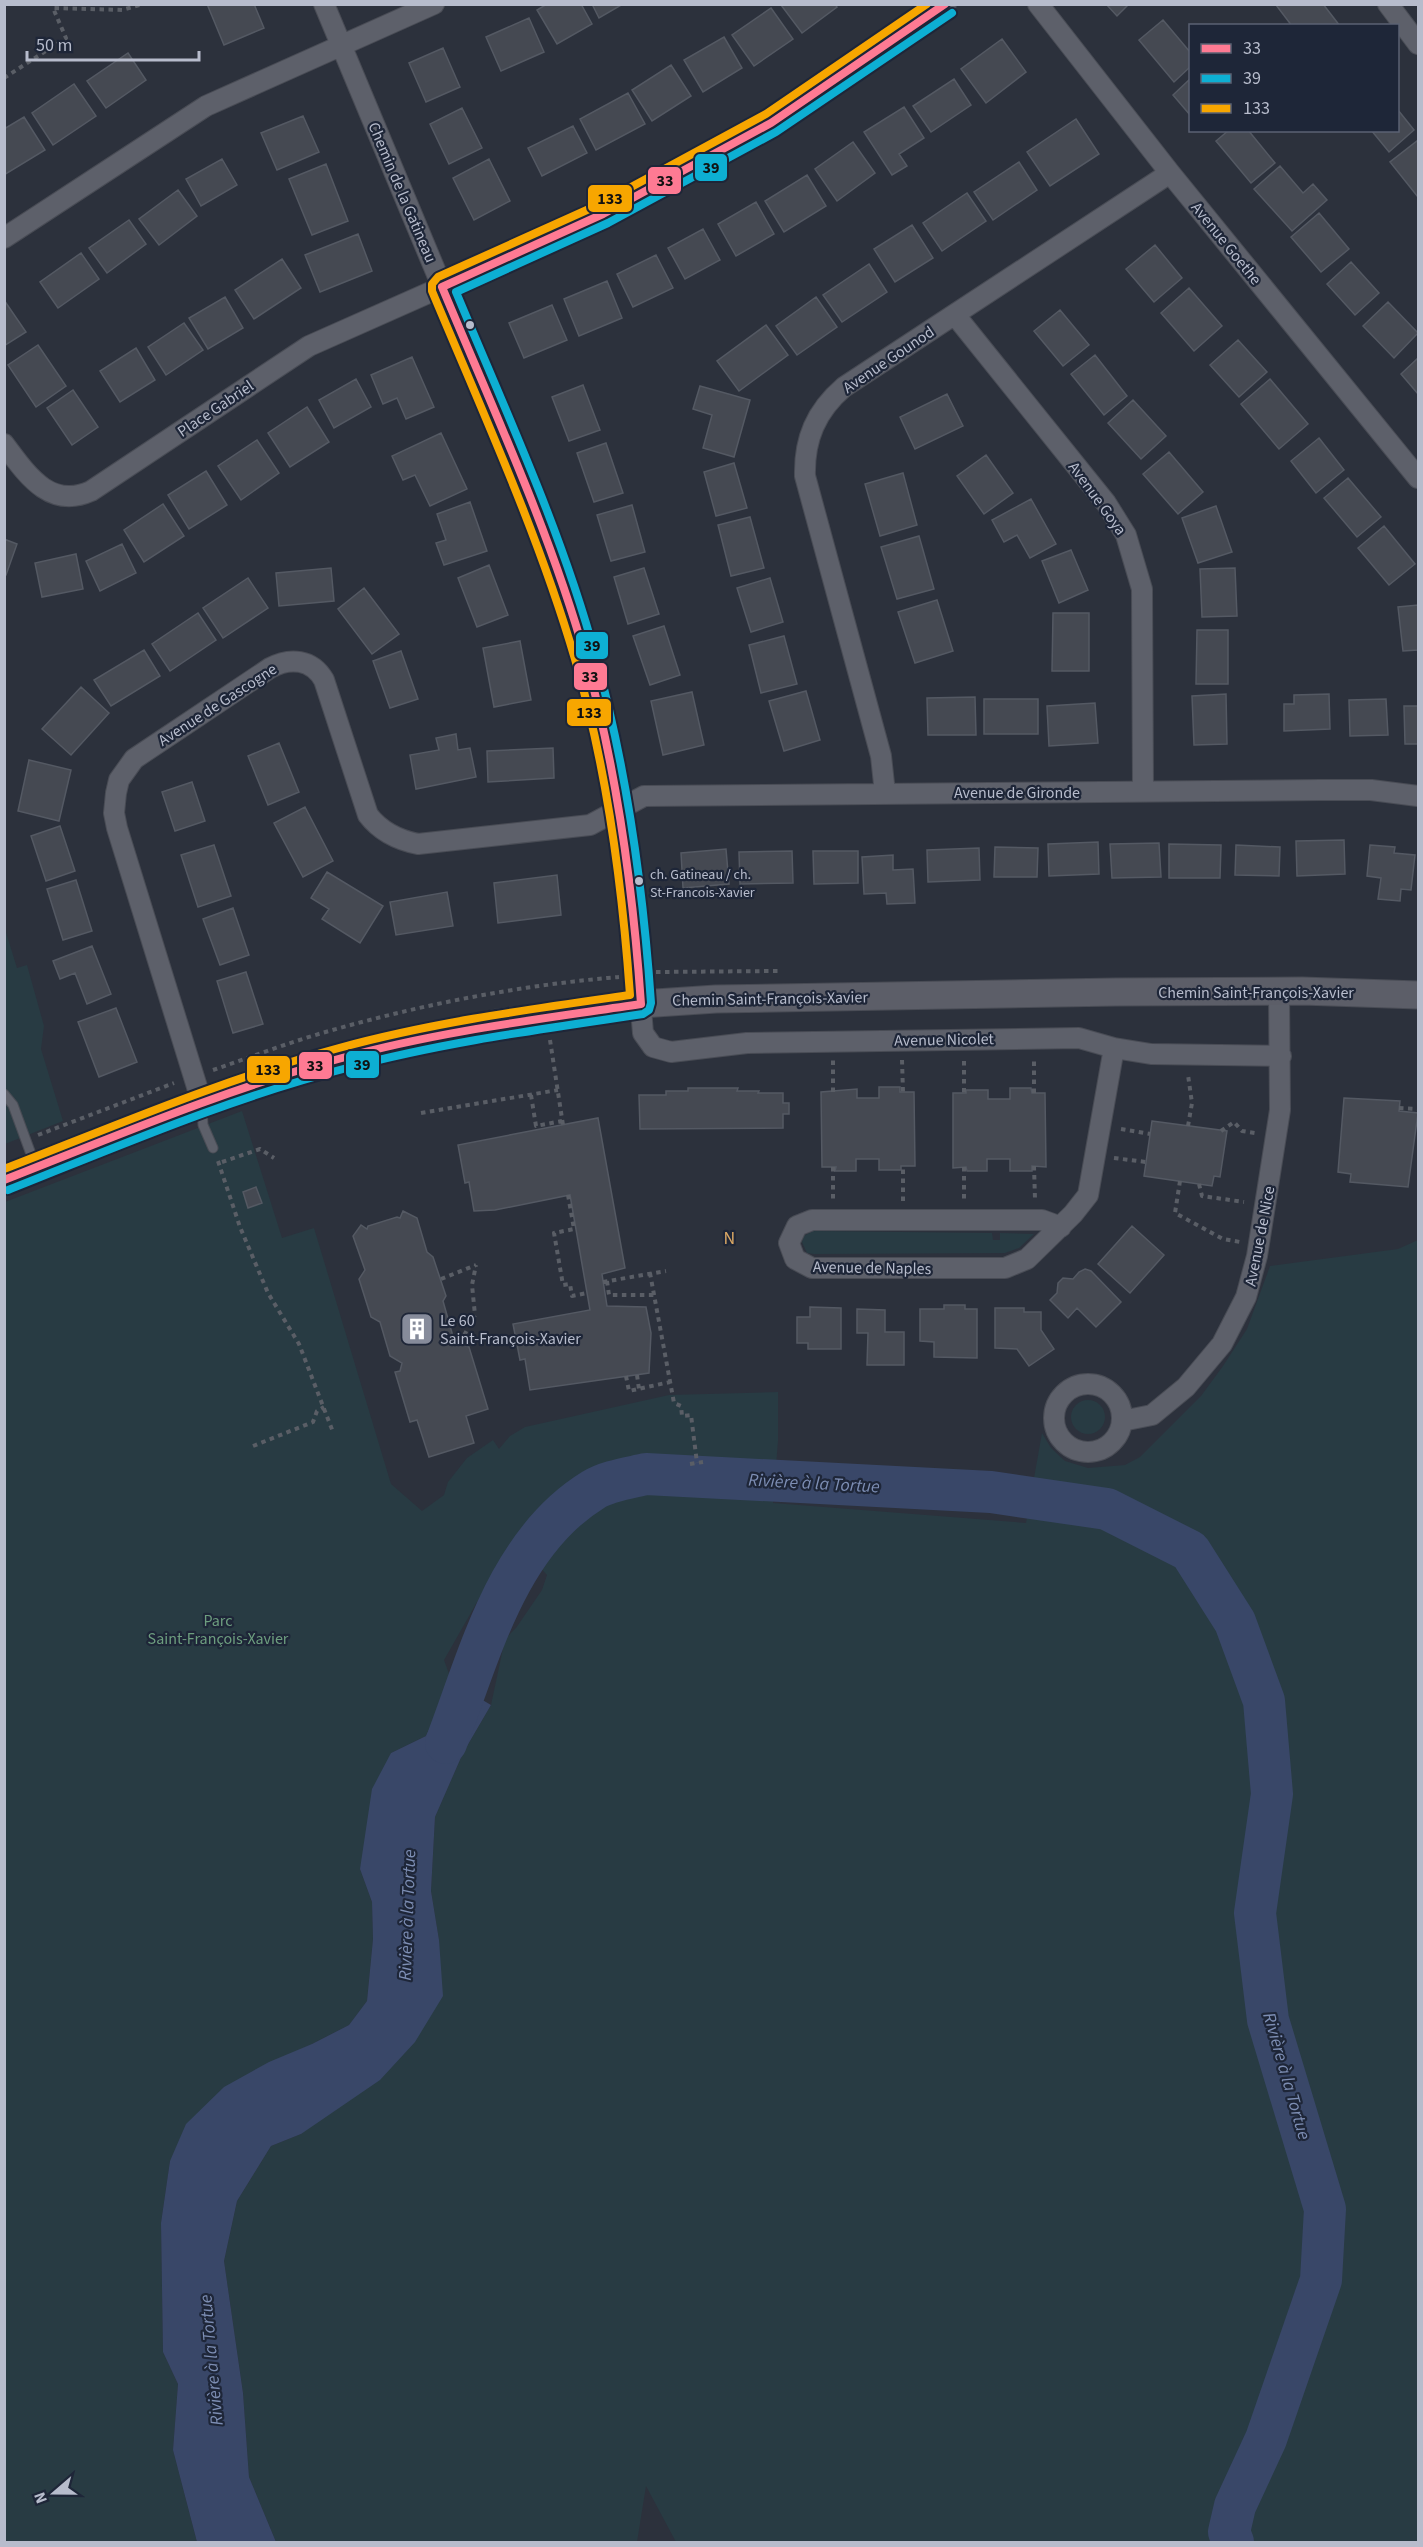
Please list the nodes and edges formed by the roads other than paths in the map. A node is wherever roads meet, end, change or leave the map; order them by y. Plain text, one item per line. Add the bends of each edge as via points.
1 (324, 4) edge
2 (434, 4) edge
3 (946, 4) edge
4 (1038, 4) edge
5 (1388, 4) edge
6 (1419, 44) edge
7 (342, 47) junction
8 (1170, 172) junction
9 (4, 238) edge
10 (442, 287) junction
11 (955, 315) junction
12 (4, 444) edge
13 (1419, 478) edge
14 (1143, 791) junction
15 (885, 793) junction
16 (1419, 796) edge
17 (619, 810) junction
18 (1279, 991) junction
19 (1419, 995) edge
20 (641, 1004) junction
21 (1114, 1048) junction
22 (1281, 1056) junction
23 (4, 1094) edge
24 (202, 1103) junction
25 (213, 1148) road end
26 (36, 1167) junction
27 (4, 1180) edge
28 (1060, 1227) junction
29 (1122, 1421) dead end

1 - 7 street, Chemin de la Gatineau
2 - 7 street
3 - 10 street, Place Gabriel via 825,88 719,152 603,214
4 - 8 street, Avenue Goethe
5 - 6 street
7 - 9 street via 195,112
7 - 10 street, Chemin de la Gatineau
8 - 11 street, Avenue Gounod
8 - 13 street, Avenue Goethe
10 - 12 street, Place Gabriel via 309,346 84,494 63,497 42,488
10 - 17 street, Chemin de la Gatineau via 557,571 596,695
11 - 14 street, Avenue Goya via 1106,503 1132,550 1142,589
11 - 15 street, Avenue Gounod via 830,399 812,426 807,444 808,491 881,756
14 - 15 street, Avenue de Gironde
14 - 16 street, Avenue de Gironde via 1347,790
15 - 17 street, Avenue de Gironde via 644,796
17 - 20 street, Chemin de la Gatineau
17 - 24 street, Avenue de Gascogne via 590,825 428,844 396,838 375,824 362,802 324,680 314,667 295,661 270,668 144,751 119,780 114,813
18 - 19 street, Chemin Saint-François-Xavier
18 - 20 street, Chemin Saint-François-Xavier via 739,998
18 - 22 street, Avenue de Nice
20 - 21 street, Avenue Nicolet via 645,1037 660,1050 686,1051 747,1043 1034,1038 1079,1038
20 - 24 street, Chemin Saint-François-Xavier via 498,1023 427,1037 339,1058
21 - 22 street, Avenue Nicolet via 1189,1056
21 - 28 street, Avenue de Naples via 1088,1196
22 - 29 street, Avenue de Nice via 1281,1099 1266,1204 1252,1278 1242,1306 1208,1363 1178,1396 1157,1412
23 - 26 lane via 13,1105
24 - 25 lane via 203,1125
24 - 26 street, Chemin Saint-François-Xavier
26 - 27 street, Chemin Saint-François-Xavier
28 - 28 street, Avenue de Naples via 1027,1259 1010,1267 812,1268 798,1262 789,1247 794,1228 804,1222 1035,1220 1050,1221

